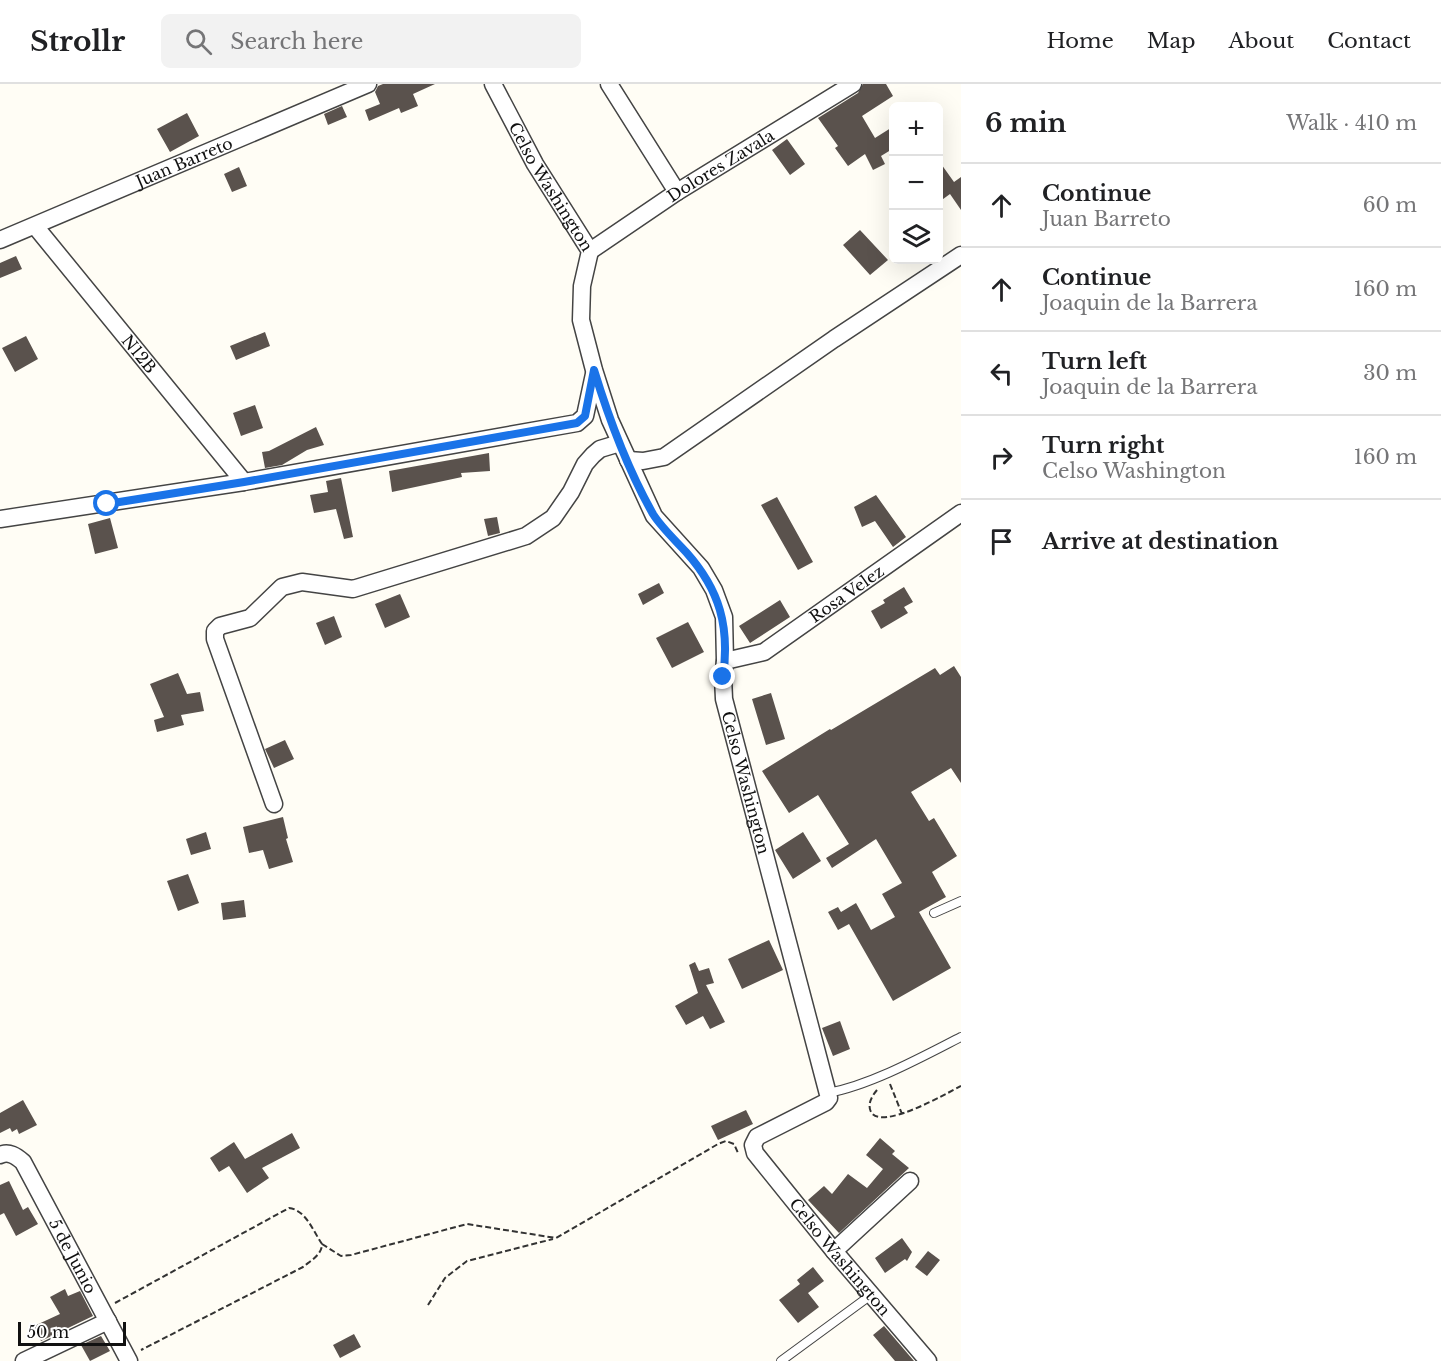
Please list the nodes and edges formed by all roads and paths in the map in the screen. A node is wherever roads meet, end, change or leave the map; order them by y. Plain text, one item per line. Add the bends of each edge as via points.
1 (368, 84) edge
2 (493, 84) edge
3 (609, 84) edge
4 (853, 84) edge
5 (677, 192) junction
6 (35, 226) junction
7 (0, 240) edge
8 (590, 251) junction
9 (961, 255) edge
10 (594, 370) junction
11 (621, 444) junction
12 (628, 460) junction
13 (244, 482) junction
14 (961, 513) edge
15 (0, 519) edge
16 (725, 661) junction
17 (274, 804) dead end
18 (961, 901) edge
19 (934, 913) dead end
20 (961, 1037) edge
21 (889, 1082) dead end
22 (961, 1086) edge
23 (879, 1087) dead end
24 (828, 1093) junction
25 (902, 1114) junction
26 (7, 1155) edge
27 (741, 1158) dead end
28 (910, 1181) dead end
29 (556, 1238) junction
30 (322, 1244) junction
31 (834, 1251) junction
32 (871, 1295) junction
33 (428, 1305) dead end
34 (105, 1315) junction
35 (128, 1359) edge
36 (24, 1361) edge
37 (781, 1361) edge
38 (928, 1361) edge

1 - 6 street, Juan Barreto
2 - 8 street, Celso Washington via 534,164
3 - 5 street
4 - 5 street, Dolores Zavala
5 - 8 street, Dolores Zavala
6 - 7 street, Juan Barreto
6 - 13 street, N12B
8 - 10 street, Celso Washington via 582,286 581,320
9 - 12 street via 664,457
10 - 11 street, Celso Washington
10 - 13 street via 585,416 577,423
11 - 12 street, Celso Washington
11 - 17 street via 600,449 593,455 553,518 526,536 353,589 302,582 282,587 250,618 215,631
12 - 16 street, Celso Washington via 654,516 701,568 714,590 723,617
13 - 15 street
14 - 16 street, Rosa Velez via 764,652
16 - 24 street, Celso Washington via 724,699
18 - 19 lane
20 - 24 lane via 927,1055
21 - 25 path
22 - 25 path
23 - 25 path via 870,1103 871,1112 888,1117
24 - 31 street, Celso Washington via 826,1102 757,1137 753,1145 755,1153
26 - 34 street, 5 de Junio via 22,1162
27 - 29 path via 734,1144 718,1144
28 - 31 street
29 - 30 path via 467,1224 351,1255 341,1256
29 - 33 path via 467,1261 445,1278
30 - 34 path via 302,1213 289,1208
30 - 35 path via 319,1254 303,1267
31 - 32 street, Celso Washington
32 - 37 lane
32 - 38 street, Celso Washington
34 - 35 street, 5 de Junio
34 - 36 street

